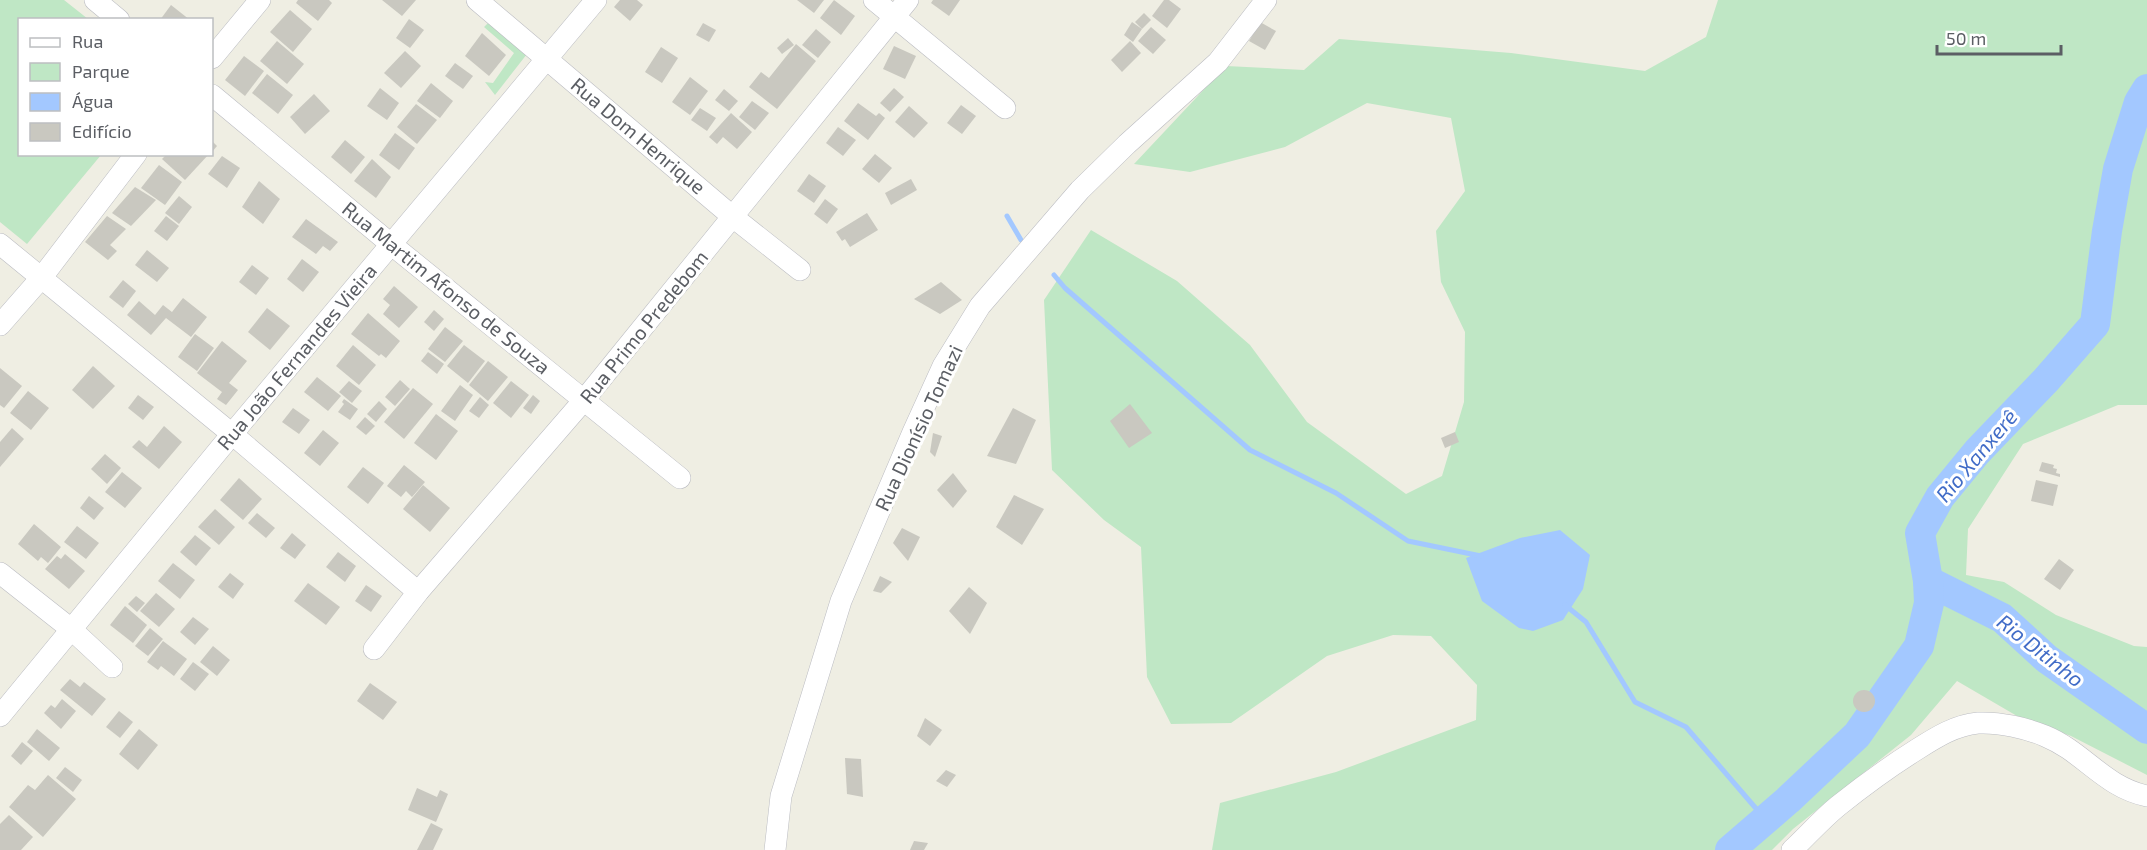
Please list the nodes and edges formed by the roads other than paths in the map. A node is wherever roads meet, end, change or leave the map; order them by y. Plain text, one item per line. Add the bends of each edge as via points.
1 (95, 0) edge
2 (260, 0) edge
3 (477, 0) edge
4 (596, 0) edge
5 (874, 0) edge
6 (908, 0) edge
7 (1264, 1) edge
8 (894, 16) junction
9 (117, 18) edge
10 (213, 57) edge
11 (547, 58) junction
12 (213, 96) edge
13 (1005, 108) dead end
14 (134, 156) edge
15 (733, 217) junction
16 (0, 244) edge
17 (392, 245) junction
18 (800, 270) dead end
19 (42, 277) junction
20 (0, 325) edge
21 (584, 400) junction
22 (232, 434) junction
23 (680, 478) dead end
24 (0, 573) edge
25 (418, 592) junction
26 (71, 629) junction
27 (374, 649) dead end
28 (112, 667) dead end
29 (0, 716) edge
30 (2147, 796) edge
31 (775, 850) edge
32 (1792, 850) edge

1 - 9 street
2 - 10 street
3 - 11 street, Rua Dom Henrique
4 - 11 street, Rua João Fernandes Vieira
5 - 8 street
6 - 8 street, Rua Primo Predebom
7 - 31 street, Rua Dionísio Tomazi via 1218,62 1080,190 980,306 943,366 841,601 781,796
8 - 13 street
8 - 15 street, Rua Primo Predebom
11 - 15 street, Rua Dom Henrique
11 - 17 street, Rua João Fernandes Vieira
12 - 17 street, Rua Martim Afonso de Souza
14 - 19 street
15 - 18 street, Rua Dom Henrique
15 - 21 street, Rua Primo Predebom
16 - 19 street
17 - 21 street, Rua Martim Afonso de Souza
17 - 22 street, Rua João Fernandes Vieira
19 - 20 street
19 - 22 street
21 - 23 street, Rua Martim Afonso de Souza
21 - 25 street, Rua Primo Predebom
22 - 25 street
22 - 26 street, Rua João Fernandes Vieira
24 - 26 street
25 - 27 street, Rua Primo Predebom
26 - 28 street
26 - 29 street, Rua João Fernandes Vieira
30 - 32 street via 2108,780 2047,737 2012,726 1978,723 1948,730 1887,768 1836,807

